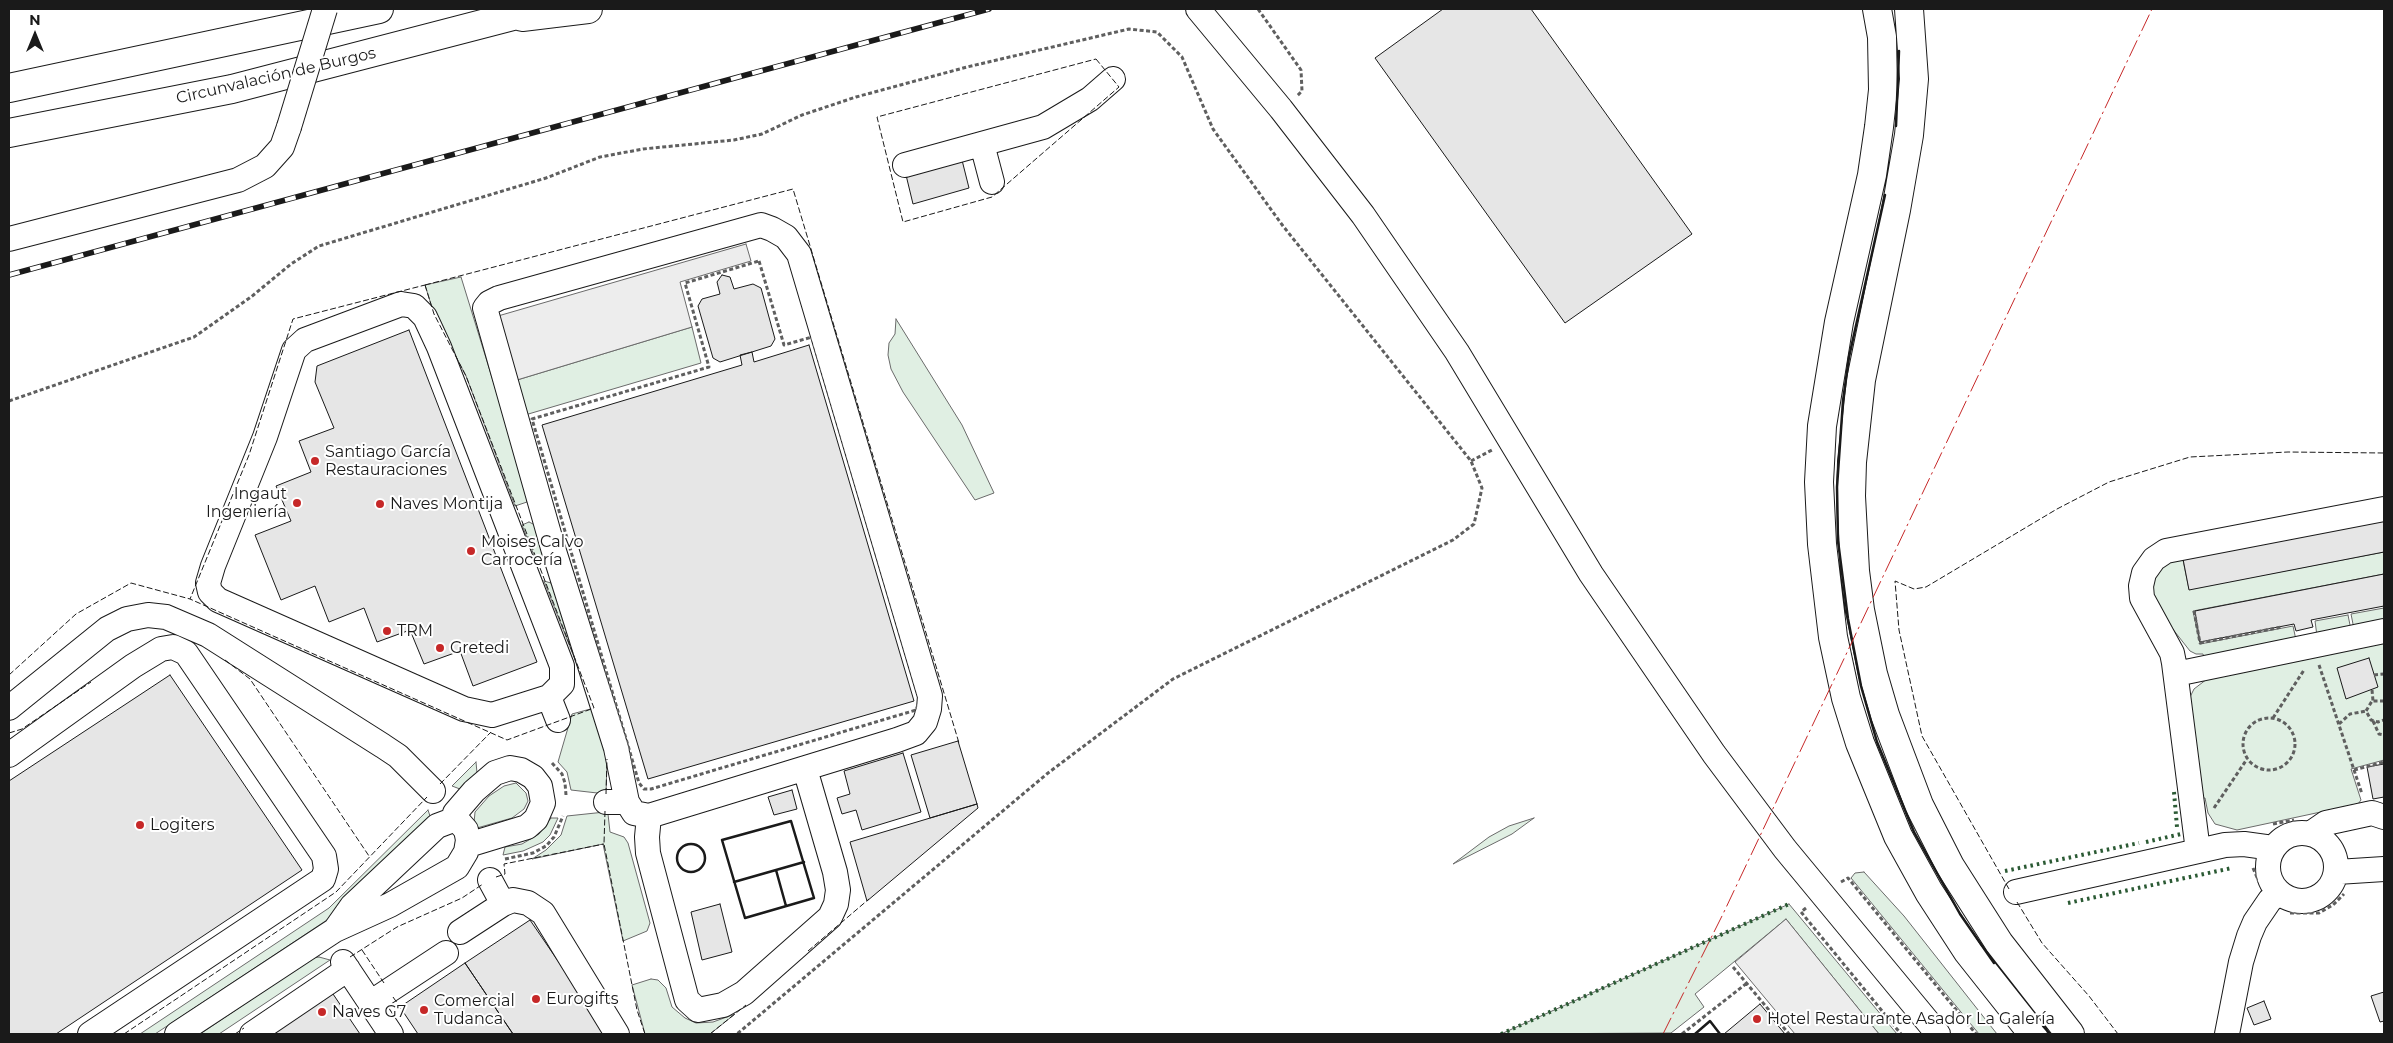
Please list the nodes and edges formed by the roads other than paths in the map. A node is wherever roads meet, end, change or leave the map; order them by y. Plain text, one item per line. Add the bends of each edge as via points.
1 (325, 9) edge
2 (379, 9) edge
3 (540, 9) edge
4 (588, 9) edge
5 (1198, 9) edge
6 (1877, 9) edge
7 (1909, 9) edge
8 (496, 21) junction
9 (1113, 79) dead end
10 (9, 88) edge
11 (9, 133) edge
12 (982, 144) junction
13 (905, 165) dead end
14 (992, 182) dead end
15 (9, 239) edge
16 (2384, 509) edge
17 (2384, 632) edge
18 (2176, 674) junction
19 (549, 697) junction
20 (9, 708) edge
21 (558, 720) dead end
22 (9, 755) edge
23 (805, 769) junction
24 (433, 791) dead end
25 (649, 816) junction
26 (2384, 817) edge
27 (453, 820) junction
28 (2310, 834) junction
29 (468, 845) junction
30 (2273, 848) junction
31 (2198, 851) junction
32 (2384, 869) edge
33 (2337, 872) junction
34 (490, 880) dead end
35 (2016, 892) dead end
36 (503, 904) junction
37 (2281, 904) junction
38 (335, 930) junction
39 (460, 932) dead end
40 (446, 953) dead end
41 (370, 1003) junction
42 (90, 1034) edge
43 (176, 1034) edge
44 (252, 1034) edge
45 (391, 1034) edge
46 (617, 1034) edge
47 (1938, 1034) edge
48 (2033, 1034) edge
49 (2070, 1034) edge
50 (2227, 1034) edge

1 - 15 street, bridge via 282,147 266,166 238,180
2 - 10 main road
3 - 8 main road, Circunvalación de Burgos
4 - 8 main road
5 - 47 street via 1281,109 1363,216 1457,352 1591,574 1714,754 1785,849
6 - 48 main road via 1882,36 1883,90 1879,127 1872,175 1839,322 1822,426 1819,490 1830,621 1846,698 1876,785 1898,836 1968,952
7 - 49 main road via 1914,79 1909,135 1860,380 1852,462 1860,610 1885,715 1919,805 1950,866 1999,943
8 - 11 main road, Circunvalación de Burgos via 232,89
9 - 12 street via 1090,99 1043,127
12 - 13 street
12 - 14 street
16 - 18 street via 2166,552 2154,559 2144,573 2142,598 2172,653
17 - 18 street
18 - 31 street
19 - 19 street via 562,684 562,666 425,317 414,306 401,304 305,340 294,350 265,437 213,566 208,583 210,592 218,600 475,713 492,715
19 - 21 street
20 - 24 street via 107,629 127,619 148,614 166,617 208,635 383,746 398,756
22 - 42 street via 133,666 160,649 173,647 186,653 324,856 326,869 323,879
23 - 25 street
23 - 25 street via 835,872 836,904 830,917 744,993 723,1005 698,1010 687,1000 648,853
23 - 25 street via 916,733 925,722 930,696 799,254 786,238 772,228 761,226 499,298 485,308 553,548 616,748 616,802 634,813
26 - 28 street via 2383,814 2372,813 2326,823
27 - 29 street via 466,830
27 - 29 street via 455,813 495,773 510,768 521,770 540,786 543,803 527,828
27 - 38 street via 437,826 352,906
28 - 30 street via 2292,834
28 - 33 street via 2325,840 2332,849 2337,860
29 - 38 street via 462,860 444,876
30 - 31 street via 2244,844
30 - 37 street via 2269,876
31 - 35 street
32 - 33 street
33 - 37 street via 2328,890 2309,900
34 - 36 street
36 - 39 street
36 - 46 street via 513,900 528,903 542,913
37 - 50 street via 2270,900 2249,936
38 - 43 street
40 - 41 street
41 - 44 street via 345,966
41 - 45 street

